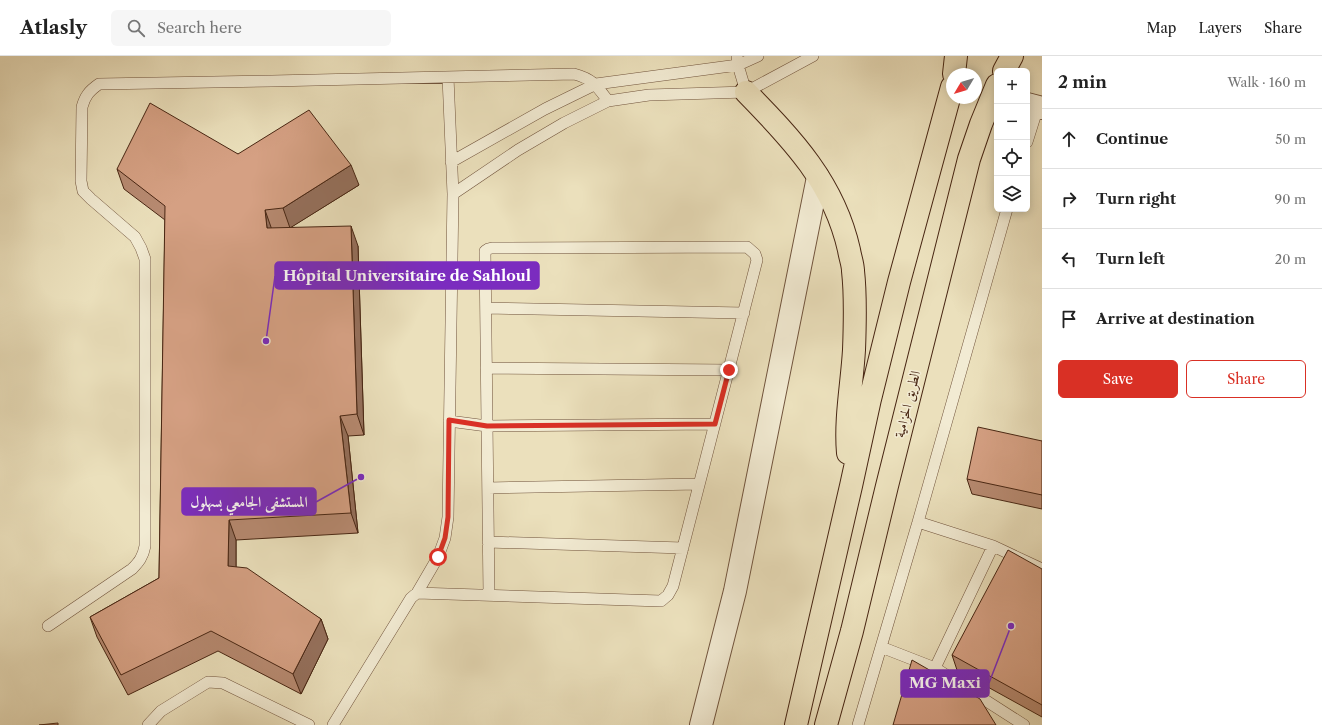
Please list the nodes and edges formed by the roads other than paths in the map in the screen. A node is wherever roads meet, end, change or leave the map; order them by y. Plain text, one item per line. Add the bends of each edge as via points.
1 (758, 56) edge
2 (813, 56) edge
3 (956, 56) edge
4 (1012, 56) edge
5 (738, 60) edge
6 (955, 68) edge
7 (1006, 68) edge
8 (448, 77) junction
9 (596, 84) junction
10 (746, 92) junction
11 (994, 95) edge
12 (608, 101) junction
13 (947, 104) edge
14 (1037, 105) edge
15 (1028, 140) edge
16 (451, 162) junction
17 (818, 177) junction
18 (453, 194) junction
19 (1006, 212) edge
20 (486, 308) junction
21 (744, 313) junction
22 (486, 368) junction
23 (729, 370) junction
24 (449, 420) junction
25 (715, 424) junction
26 (487, 426) junction
27 (699, 484) junction
28 (851, 486) junction
29 (488, 488) junction
30 (918, 522) junction
31 (488, 542) junction
32 (992, 546) junction
33 (683, 548) junction
34 (1042, 569) edge
35 (417, 593) junction
36 (489, 595) junction
37 (48, 626) dead end
38 (881, 647) junction
39 (935, 668) junction
40 (827, 724) edge
41 (148, 725) edge
42 (309, 725) edge
43 (332, 725) edge
44 (701, 725) edge
45 (796, 725) edge
46 (858, 725) edge
47 (1024, 725) edge

1 - 5 lane
2 - 10 lane
3 - 6 highway
4 - 7 highway
5 - 9 lane
5 - 10 lane
8 - 9 lane via 574,74 586,77
8 - 16 lane
8 - 37 lane via 99,84 85,96 81,137 83,191 135,237 145,259 145,546 143,555 132,570
9 - 12 lane
9 - 16 lane via 545,109
10 - 12 lane via 649,95
10 - 17 highway via 800,150
11 - 40 highway, الطريق الحزامية via 969,159
12 - 18 lane via 518,150
13 - 28 highway via 903,266
14 - 15 lane
16 - 18 lane
17 - 28 highway via 845,232 853,270 854,350 848,446
17 - 44 street via 735,591
18 - 24 lane
19 - 30 lane
20 - 21 lane
20 - 21 lane via 485,252 488,249 747,247 755,254 757,260
20 - 22 lane
21 - 23 lane
22 - 23 lane
22 - 26 lane
23 - 25 lane
24 - 26 lane
24 - 35 lane via 448,517 445,538 438,557
25 - 26 lane
25 - 27 lane
26 - 29 lane
27 - 29 lane
27 - 33 lane
28 - 45 highway
29 - 31 lane
30 - 32 lane
30 - 38 lane
31 - 33 lane
31 - 36 lane
32 - 34 lane
32 - 39 lane
33 - 36 lane via 673,586 668,596 661,601
35 - 36 lane
35 - 43 lane via 411,598
38 - 39 lane
38 - 46 lane
39 - 47 lane
41 - 42 lane via 161,711 208,682 223,683

